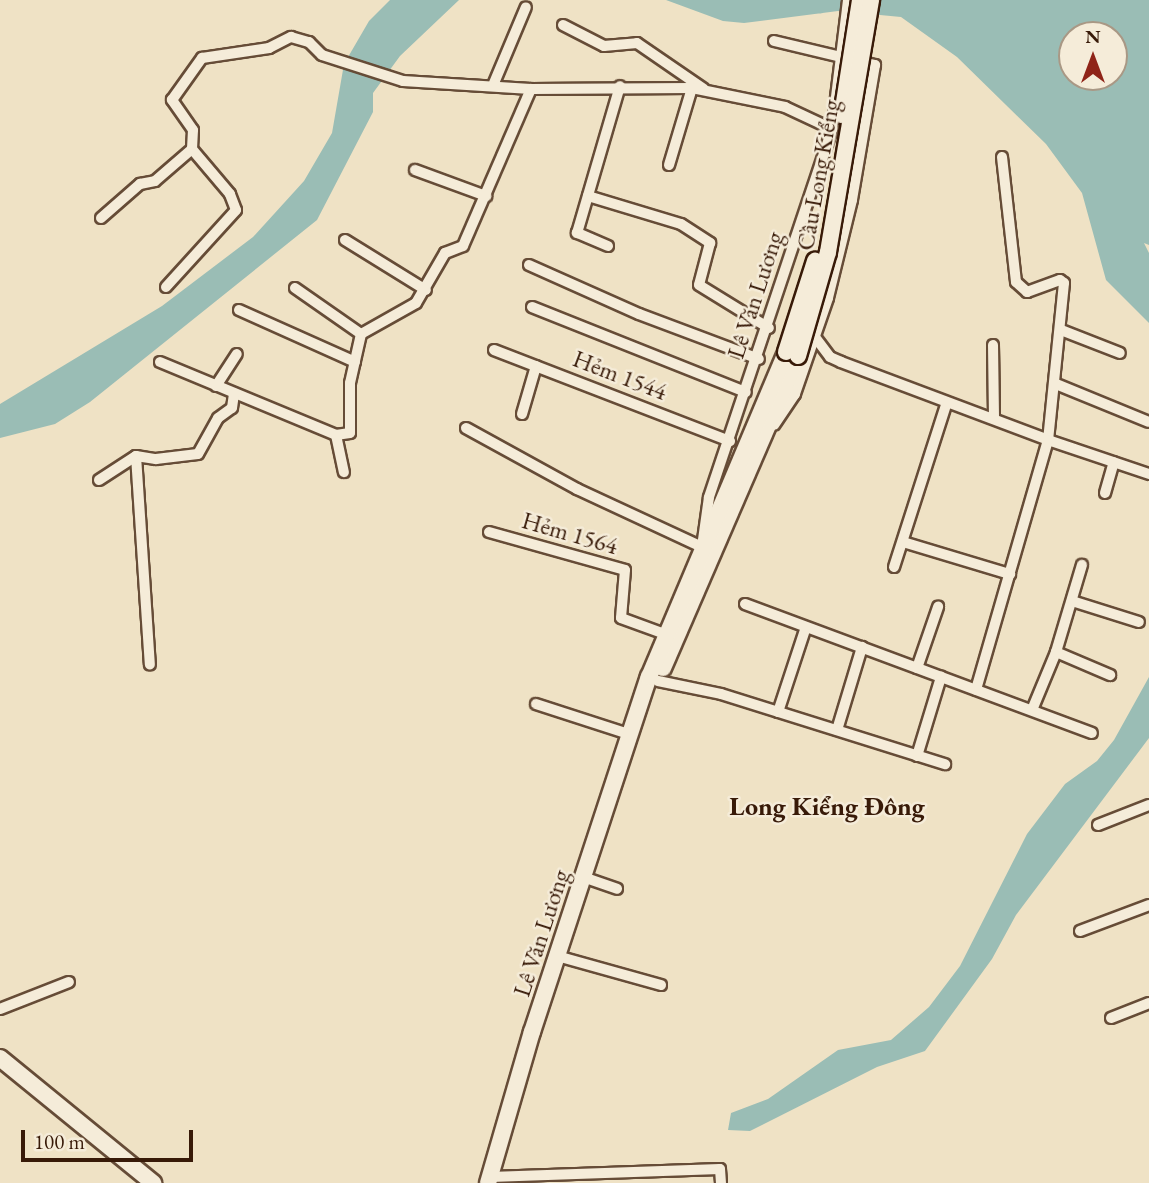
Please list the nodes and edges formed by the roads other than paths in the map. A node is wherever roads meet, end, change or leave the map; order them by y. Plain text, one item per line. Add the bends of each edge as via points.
1 (848, 0) edge
2 (860, 0) edge
3 (871, 0) edge
4 (526, 7) dead end
5 (563, 25) dead end
6 (774, 41) dead end
7 (841, 54) junction
8 (494, 83) junction
9 (620, 86) junction
10 (692, 88) junction
11 (531, 89) junction
12 (706, 90) junction
13 (832, 128) junction
14 (192, 149) junction
15 (1002, 157) dead end
16 (669, 165) dead end
17 (415, 170) dead end
18 (486, 196) junction
19 (588, 196) junction
20 (101, 218) dead end
21 (345, 240) dead end
22 (608, 246) dead end
23 (529, 264) dead end
24 (166, 287) dead end
25 (295, 288) dead end
26 (426, 290) junction
27 (532, 307) dead end
28 (239, 310) dead end
29 (769, 328) junction
30 (1061, 331) junction
31 (361, 334) junction
32 (815, 337) junction
33 (993, 345) dead end
34 (494, 350) dead end
35 (1120, 353) dead end
36 (237, 354) dead end
37 (792, 354) junction
38 (759, 359) junction
39 (160, 362) dead end
40 (355, 362) junction
41 (536, 366) junction
42 (1056, 384) junction
43 (216, 386) junction
44 (746, 392) junction
45 (234, 393) junction
46 (947, 402) junction
47 (522, 414) dead end
48 (994, 419) junction
49 (1149, 422) edge
50 (466, 428) dead end
51 (336, 435) junction
52 (730, 440) junction
53 (1048, 440) junction
54 (758, 451) junction
55 (136, 456) junction
56 (1114, 462) junction
57 (344, 472) dead end
58 (1149, 474) edge
59 (99, 480) dead end
60 (1105, 493) dead end
61 (489, 532) dead end
62 (903, 542) junction
63 (702, 547) junction
64 (1082, 565) dead end
65 (894, 568) dead end
66 (1010, 573) junction
67 (1072, 601) junction
68 (745, 604) dead end
69 (938, 607) dead end
70 (1139, 622) dead end
71 (806, 627) junction
72 (665, 634) junction
73 (862, 648) junction
74 (1056, 652) junction
75 (150, 665) dead end
76 (917, 668) junction
77 (1110, 675) dead end
78 (942, 677) junction
79 (658, 681) junction
80 (976, 690) junction
81 (644, 700) junction
82 (536, 704) dead end
83 (1032, 710) junction
84 (778, 712) junction
85 (837, 730) junction
86 (1092, 733) dead end
87 (629, 734) junction
88 (917, 756) junction
89 (945, 764) dead end
90 (1149, 805) edge
91 (1098, 825) dead end
92 (585, 878) junction
93 (615, 889) dead end
94 (1149, 905) edge
95 (1080, 932) dead end
96 (559, 957) junction
97 (69, 982) dead end
98 (660, 985) dead end
99 (1149, 1003) edge
100 (0, 1009) edge
101 (1111, 1018) dead end
102 (0, 1058) edge
103 (489, 1180) edge
104 (153, 1183) edge
105 (721, 1183) edge

1 - 7 street, Lê Văn Lương
2 - 37 main road, Cầu Long Kiểng, bridge via 826,217
3 - 37 main road, Cầu Long Kiểng, bridge via 831,242
4 - 8 street
5 - 12 street via 615,49 637,43
6 - 7 street
7 - 13 street, Lê Văn Lương
7 - 32 street, Lê Văn Lương via 875,65 845,233
8 - 11 street
8 - 14 street via 403,81 322,55 309,42 290,37 269,48 202,58 172,100 194,130
9 - 10 street
9 - 11 street
9 - 19 street
10 - 12 street
10 - 16 street
11 - 18 street
12 - 13 street via 785,107
13 - 29 street, Lê Văn Lương
14 - 20 street via 155,181 140,184
14 - 24 street via 230,194 236,210
15 - 30 street via 1016,282 1027,292 1060,280 1064,283
17 - 18 street
18 - 26 street via 463,246 445,253
19 - 22 street via 578,233
19 - 29 street via 681,224 710,243 699,285
21 - 26 street
23 - 38 street via 639,314
25 - 31 street
26 - 31 street via 394,319
27 - 44 street
28 - 40 street
29 - 38 street, Lê Văn Lương
30 - 35 street
30 - 42 street
31 - 40 street
32 - 46 street via 830,357
32 - 54 street, Lê Văn Lương via 795,394
33 - 48 street
34 - 41 street, Hẻm 1544
36 - 43 street
37 - 54 main road, Lê Văn Lương
37 - 63 main road, Lê Văn Lương
38 - 44 street, Lê Văn Lương
39 - 43 street
40 - 51 street via 350,433
41 - 47 street
41 - 52 street, Hẻm 1544
42 - 49 street
42 - 53 street
43 - 45 street
44 - 52 street, Lê Văn Lương
45 - 51 street
45 - 55 street via 232,408 218,418 198,454 156,460
46 - 48 street
46 - 62 street
48 - 53 street
50 - 63 street via 576,489
51 - 57 street
52 - 63 street, Lê Văn Lương via 709,497
53 - 56 street
53 - 66 street
54 - 79 main road, Lê Văn Lương
55 - 59 street
55 - 75 street
56 - 58 street
56 - 60 street
61 - 72 street, Hẻm 1564 via 625,570 621,618
62 - 65 street
62 - 66 street
63 - 72 main road, Lê Văn Lương
64 - 67 street
66 - 80 street
67 - 70 street
67 - 74 street
68 - 71 street
69 - 76 street
71 - 73 street
71 - 84 street
72 - 81 main road, Lê Văn Lương
73 - 76 street
73 - 85 street
74 - 77 street
74 - 83 street
76 - 78 street
78 - 80 street
78 - 88 street
79 - 81 main road, Lê Văn Lương
79 - 84 street
80 - 83 street
81 - 87 main road, Lê Văn Lương
82 - 87 street
83 - 86 street
84 - 85 street
85 - 88 street
87 - 92 main road, Lê Văn Lương
88 - 89 street
90 - 91 street
92 - 93 street
92 - 96 main road, Lê Văn Lương
94 - 95 street
96 - 98 street
96 - 103 main road, Lê Văn Lương
97 - 100 street
99 - 101 street
102 - 104 main road
103 - 105 street via 720,1169

